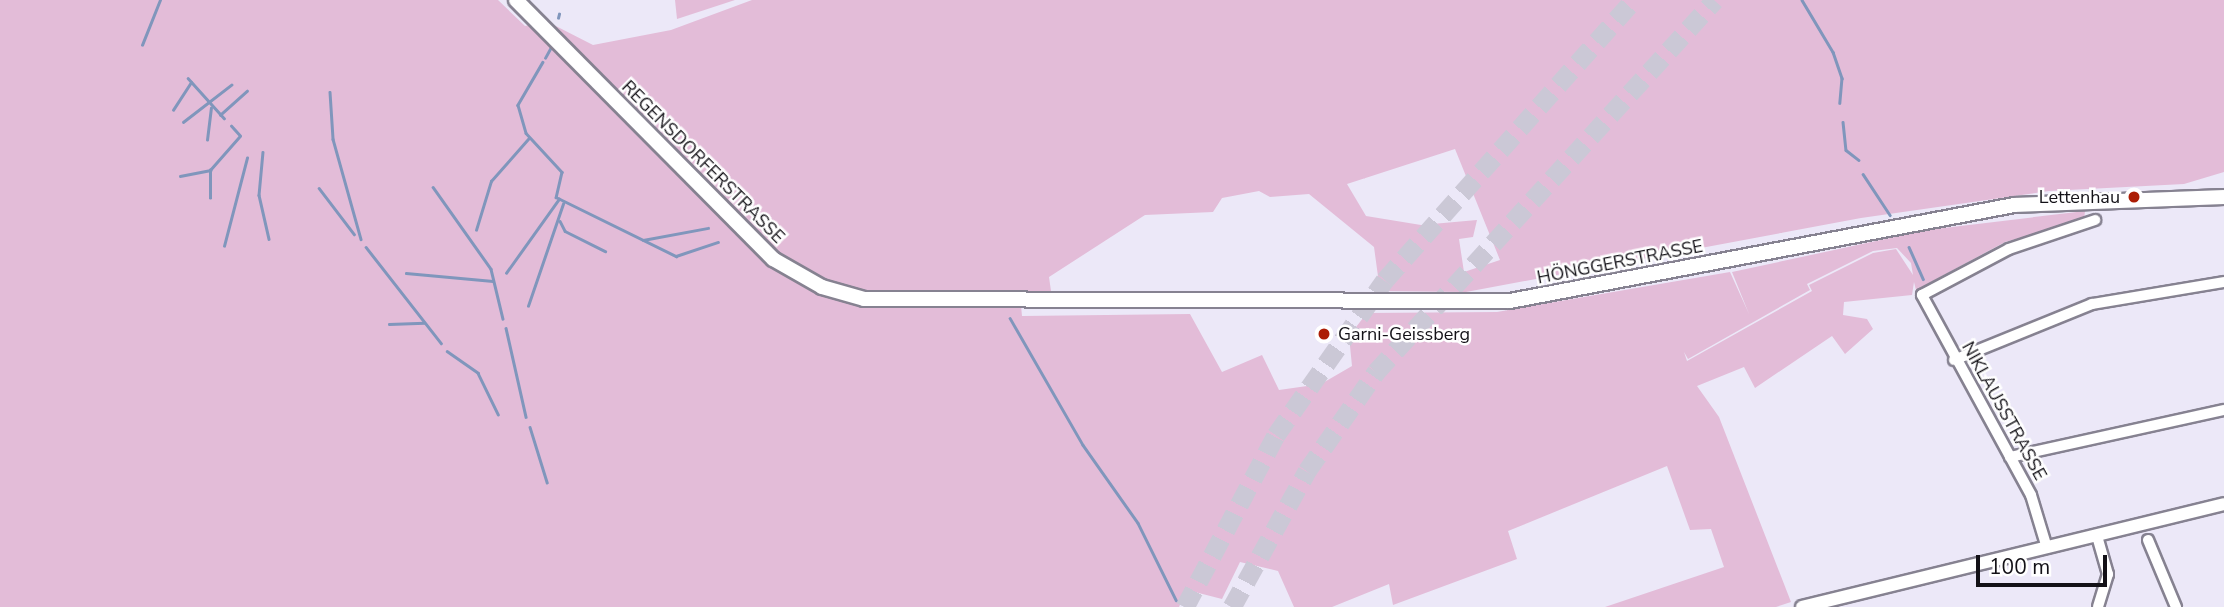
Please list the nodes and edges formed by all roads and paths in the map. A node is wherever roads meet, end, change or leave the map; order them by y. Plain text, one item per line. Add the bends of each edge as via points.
1 (516, 0) edge
2 (2224, 197) edge
3 (2095, 220) dead end
4 (2224, 282) edge
5 (1017, 304) joint
6 (1954, 360) junction
7 (2224, 410) edge
8 (2010, 457) junction
9 (2224, 504) edge
10 (2097, 536) junction
11 (2148, 540) dead end
12 (2047, 548) junction
13 (1802, 607) edge
14 (2098, 607) edge
15 (2176, 607) edge

1 - 5 main road, REGENSDORFERSTRASSE via 721,212 796,275 864,299
2 - 5 main road, HÖNGGERSTRASSE via 2014,205 1510,301
3 - 6 street, NIKLAUSSTRASSE via 2009,249 1922,295
4 - 6 street via 2092,304
6 - 8 street, NIKLAUSSTRASSE
7 - 8 street
8 - 12 street, NIKLAUSSTRASSE
9 - 10 street
10 - 12 street
10 - 14 street via 2108,574
11 - 15 street
12 - 13 street

